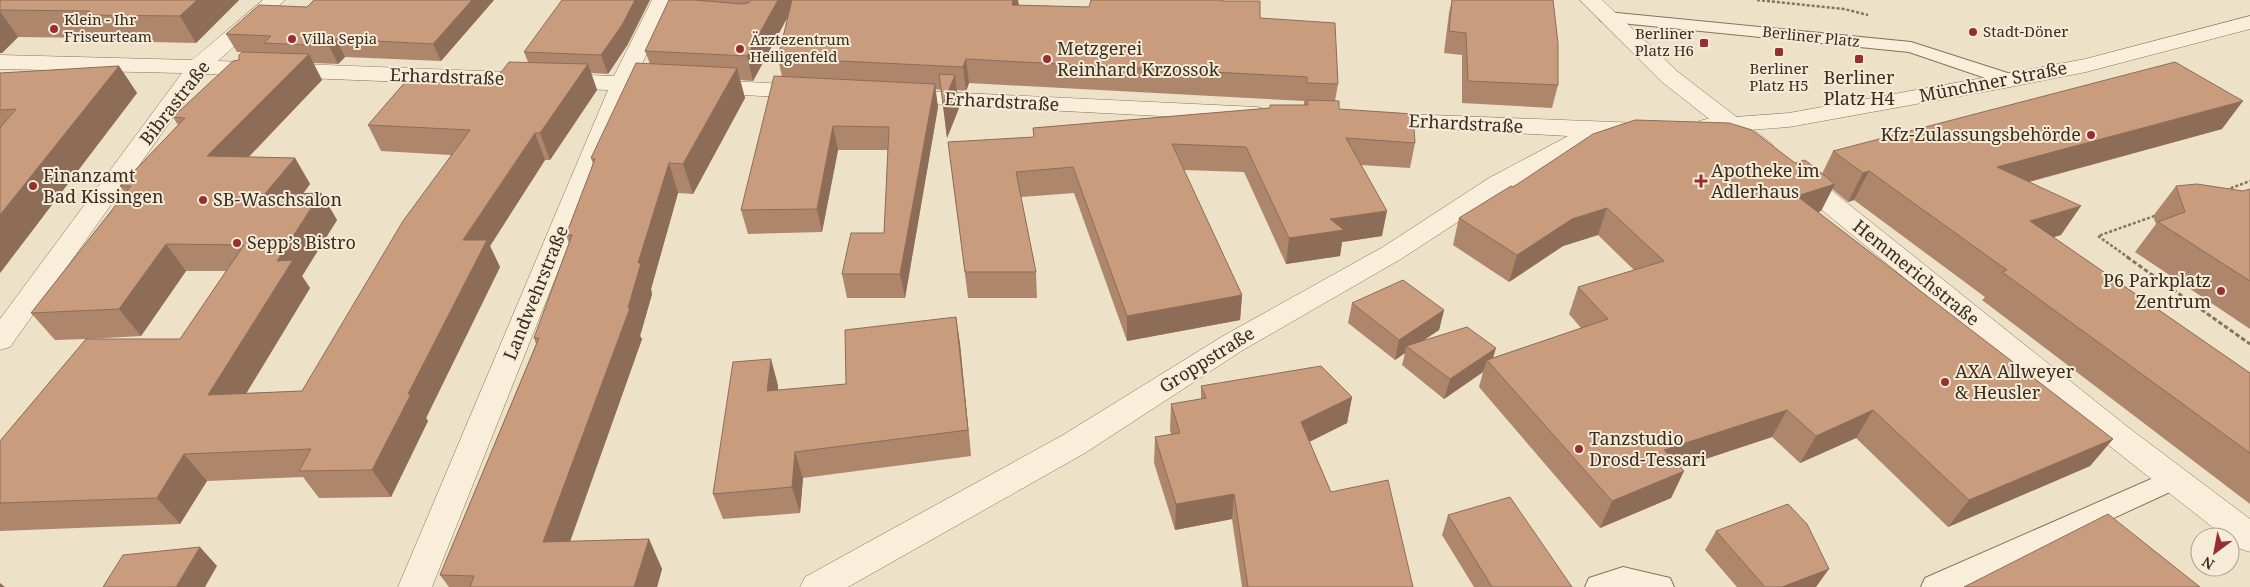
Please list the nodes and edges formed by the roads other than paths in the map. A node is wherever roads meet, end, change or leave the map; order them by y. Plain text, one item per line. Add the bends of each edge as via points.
1 (276, 0) edge
2 (1590, 0) edge
3 (663, 10) edge
4 (1607, 17) junction
5 (2250, 22) edge
6 (0, 62) edge
7 (198, 67) junction
8 (2010, 80) junction
9 (622, 83) junction
10 (831, 94) edge
11 (880, 96) edge
12 (1278, 115) edge
13 (1358, 119) edge
14 (1733, 124) junction
15 (1596, 130) junction
16 (0, 340) edge
17 (2174, 480) junction
18 (2250, 538) edge
19 (415, 587) edge
20 (817, 587) edge
21 (1599, 587) edge
22 (1660, 587) edge
23 (1935, 587) edge

1 - 7 street, Bibrastraße
2 - 4 street, Hemmerichstraße
3 - 9 street, Landwehrstraße
4 - 8 lane, Berliner Platz via 1911,47
4 - 14 street, Hemmerichstraße via 1670,77
5 - 8 street, Münchner Straße via 2086,65
6 - 7 street, Erhardstraße
7 - 9 street, Erhardstraße
7 - 16 street, Bibrastraße
8 - 14 street, Münchner Straße via 1790,120
9 - 10 street, Erhardstraße
9 - 19 street, Landwehrstraße
11 - 12 street, Erhardstraße
13 - 15 street, Erhardstraße
14 - 15 street, Erhardstraße
14 - 17 street, Hemmerichstraße
15 - 20 street, Groppstraße via 1498,184 1392,253 1233,343 1074,444
17 - 18 street, Hemmerichstraße
17 - 23 lane
21 - 22 lane via 1623,579

